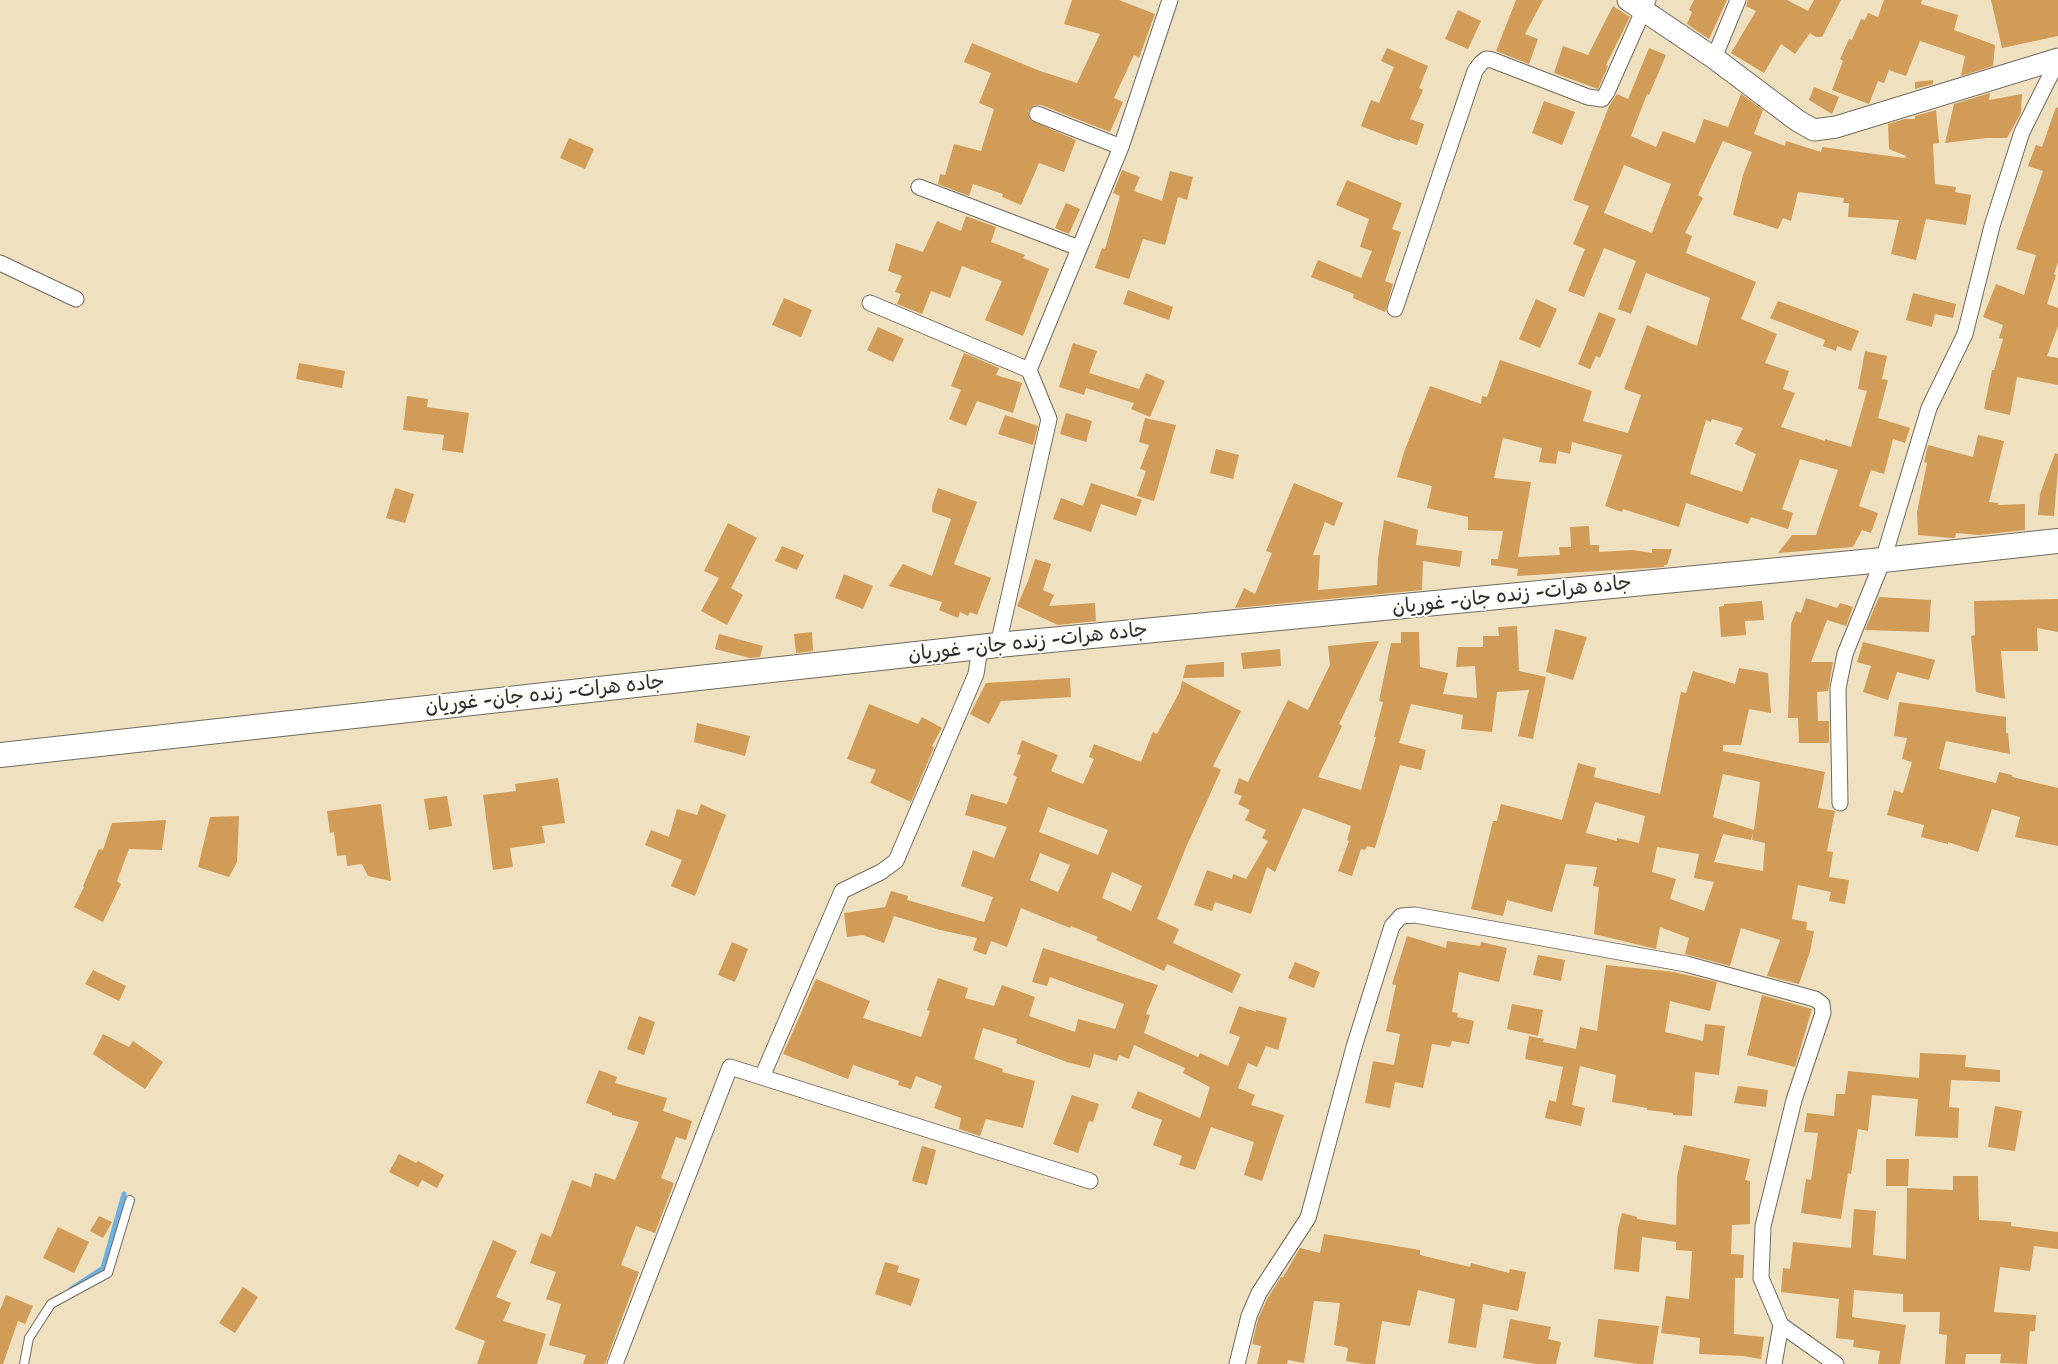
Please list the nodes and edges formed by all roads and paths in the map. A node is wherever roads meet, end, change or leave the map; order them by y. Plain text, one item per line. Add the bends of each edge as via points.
1 (1170, 0) edge
2 (1738, 0) edge
3 (1640, 3) edge
4 (1714, 58) junction
5 (2058, 59) edge
6 (1036, 114) dead end
7 (1121, 147) junction
8 (919, 187) dead end
9 (1079, 248) junction
10 (0, 263) edge
11 (76, 299) dead end
12 (870, 303) dead end
13 (1395, 309) dead end
14 (1029, 370) junction
15 (2058, 541) edge
16 (1883, 560) junction
17 (989, 646) junction
18 (0, 755) edge
19 (1840, 803) dead end
20 (762, 1077) junction
21 (1090, 1181) dead end
22 (130, 1200) dead end
23 (1780, 1324) junction
24 (24, 1364) edge
25 (615, 1364) edge
26 (1237, 1364) edge
27 (1774, 1364) edge
28 (1836, 1364) edge

1 - 7 street
2 - 4 street
3 - 4 street
3 - 13 street via 1602,99 1492,60 1481,63 1475,71
4 - 5 street via 1814,130
5 - 16 street via 2022,132 1992,226 1965,334 1929,408
6 - 7 street
7 - 9 street
8 - 9 street
9 - 14 street
10 - 11 street
12 - 14 street
14 - 17 street via 1049,419
15 - 16 main road, جاده هرات- زنده جان- غوریان
16 - 17 main road, جاده هرات- زنده جان- غوریان
16 - 19 street via 1845,654 1838,688
17 - 18 main road, جاده هرات- زنده جان- غوریان
17 - 20 street via 896,861 842,891
20 - 21 street
20 - 25 street via 730,1067
22 - 24 lane via 108,1273 51,1304 29,1338
23 - 26 street via 1761,1278 1763,1226 1794,1100 1823,1013 1822,1004 1686,964 1415,915 1401,916 1392,926 1354,1047 1308,1218 1259,1293
23 - 27 street
23 - 28 street

